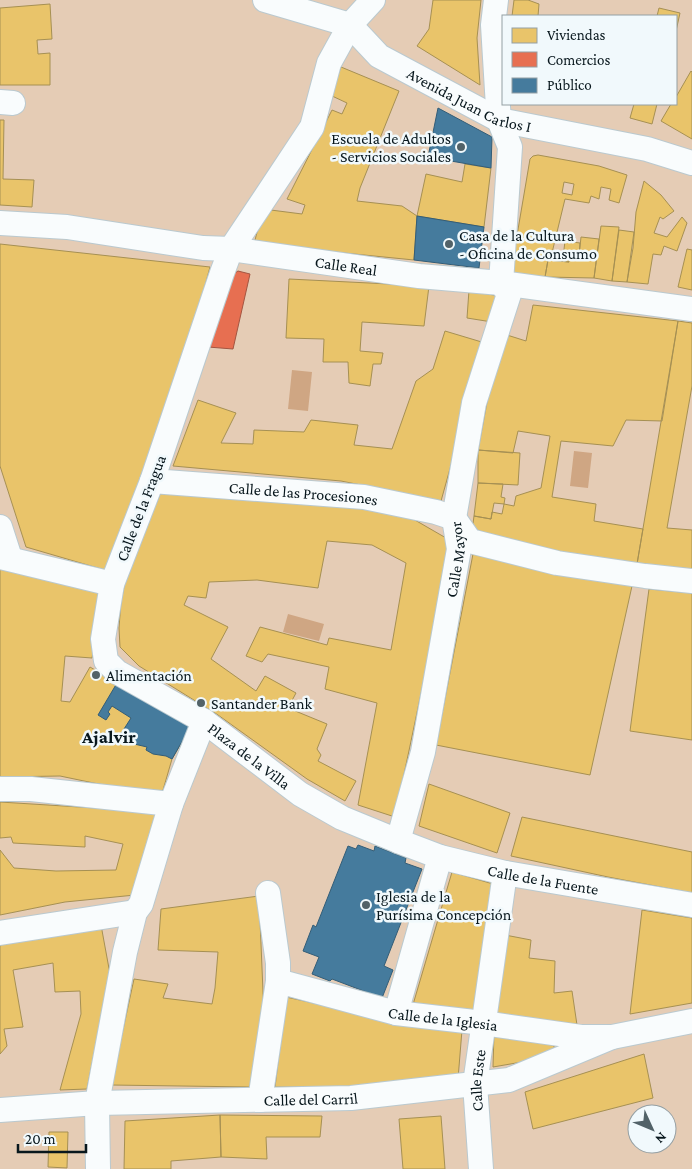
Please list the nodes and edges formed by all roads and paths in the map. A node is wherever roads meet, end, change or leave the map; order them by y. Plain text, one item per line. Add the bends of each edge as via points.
1 (265, 0) edge
2 (373, 0) edge
3 (496, 0) edge
4 (350, 25) junction
5 (499, 120) junction
6 (692, 163) edge
7 (0, 224) edge
8 (231, 250) junction
9 (501, 284) junction
10 (692, 308) edge
11 (152, 481) junction
12 (454, 518) junction
13 (0, 527) edge
14 (5, 557) edge
15 (692, 581) edge
16 (112, 584) junction
17 (204, 721) junction
18 (0, 790) edge
19 (171, 804) junction
20 (398, 841) junction
21 (440, 857) junction
22 (505, 873) junction
23 (268, 893) dead end
24 (692, 905) edge
25 (135, 912) junction
26 (0, 933) edge
27 (278, 981) junction
28 (396, 1013) junction
29 (692, 1021) edge
30 (483, 1023) junction
31 (612, 1037) junction
32 (475, 1084) junction
33 (260, 1100) junction
34 (97, 1103) junction
35 (0, 1110) edge
36 (98, 1169) edge
37 (481, 1169) edge

1 - 4 street, Avenida Juan Carlos I
2 - 4 street, Calle de la Fragua
3 - 5 street via 493,25
4 - 5 street, Avenida Juan Carlos I via 380,56
4 - 8 street, Calle de la Fragua via 329,63 312,127
5 - 6 street, Avenida Juan Carlos I via 647,149
5 - 9 street via 510,147
7 - 8 street, Calle Real via 67,227
8 - 9 street, Calle Real
8 - 11 street, Calle de la Fragua
9 - 10 street, Calle Real
9 - 12 street, Calle Mayor via 509,294 474,404
11 - 12 street, Calle de las Procesiones via 364,497
11 - 16 street, Calle de la Fragua
12 - 15 street via 470,541 557,562
12 - 20 street, Calle Mayor via 459,548 454,578 423,752
13 - 14 street
14 - 16 street
16 - 17 street, Calle de la Fragua via 103,639 106,661 118,672
17 - 19 street, Plaza de la Villa
17 - 20 street, Plaza de la Villa via 300,794 342,818
18 - 19 street via 31,789
19 - 25 street, Plaza de la Villa via 141,904
20 - 21 street, Calle de la Fuente
21 - 22 street, Calle de la Fuente
21 - 28 street
22 - 24 street, Calle de la Fuente
22 - 30 street, Calle Este
23 - 27 street
25 - 26 street
25 - 34 street, Plaza de la Villa
27 - 28 street, Calle de la Iglesia
27 - 33 street
28 - 30 street, Calle de la Iglesia
29 - 31 street
30 - 31 street, Calle de la Iglesia via 581,1037
30 - 32 street, Calle Este
31 - 32 street, Calle del Carril via 509,1080
32 - 33 street, Calle del Carril via 351,1098
32 - 37 street, Calle Este
33 - 34 street, Calle del Carril
34 - 35 street, Calle del Carril
34 - 36 street, Plaza de la Villa

